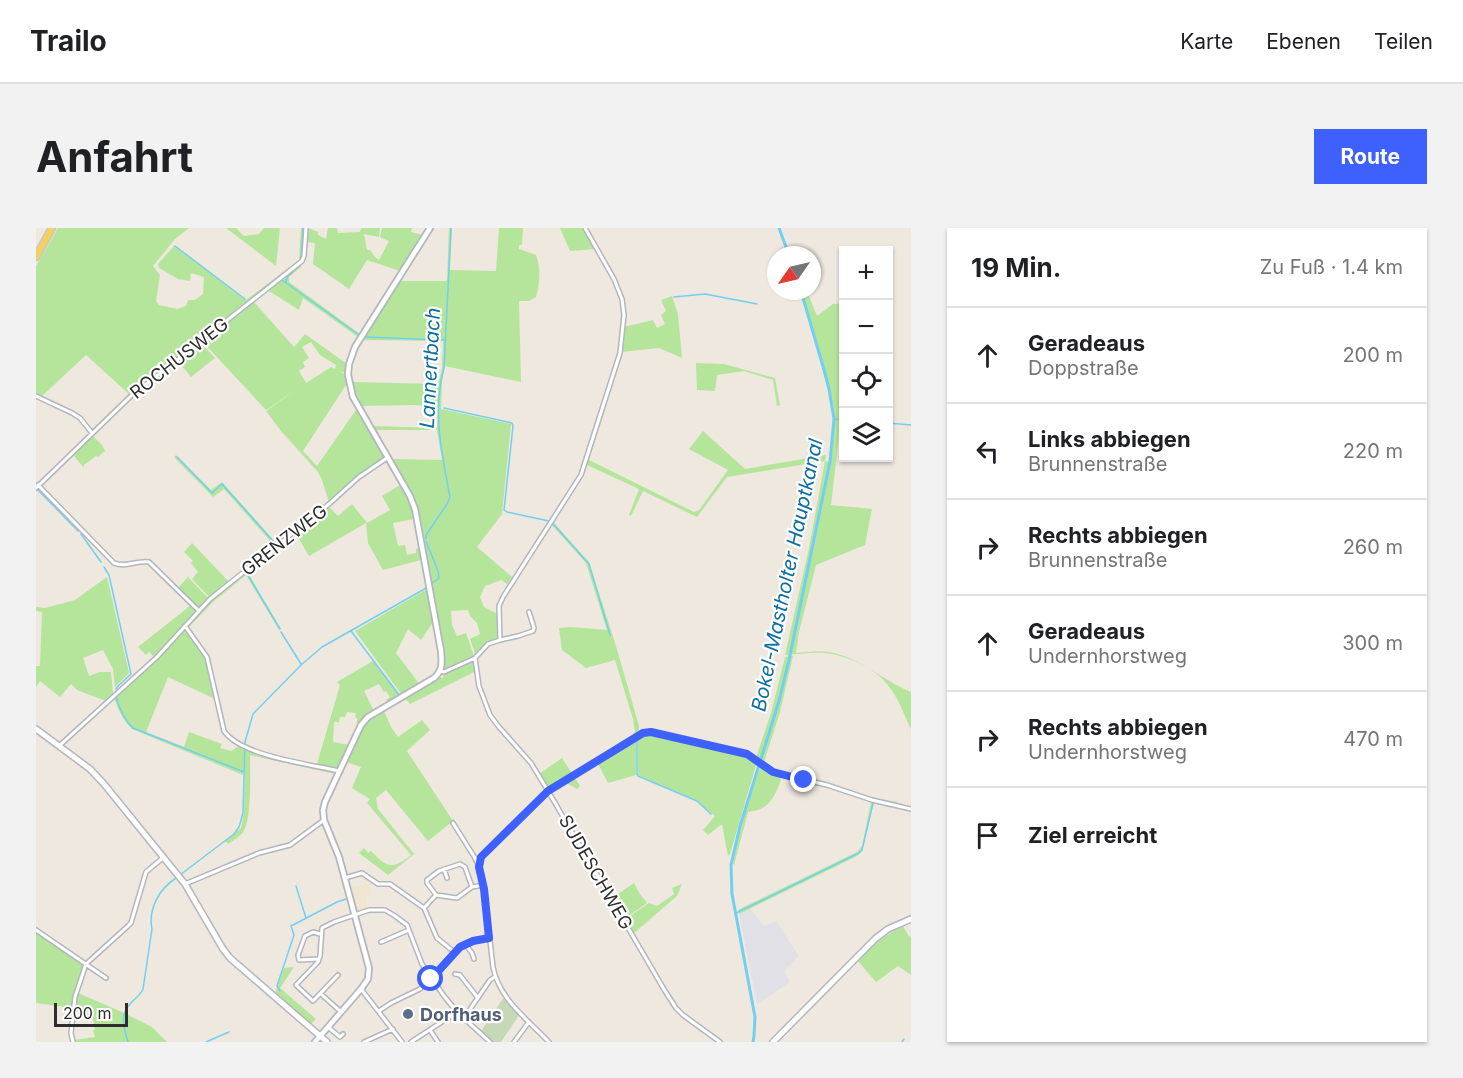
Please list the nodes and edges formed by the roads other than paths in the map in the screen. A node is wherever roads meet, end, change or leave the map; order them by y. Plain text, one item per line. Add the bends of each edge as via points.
1 (52, 228) edge
2 (306, 228) edge
3 (430, 228) edge
4 (585, 228) edge
5 (36, 257) edge
6 (36, 396) edge
7 (92, 433) junction
8 (387, 458) junction
9 (37, 486) edge
10 (199, 611) junction
11 (529, 612) dead end
12 (185, 626) junction
13 (500, 639) junction
14 (475, 658) junction
15 (440, 671) junction
16 (36, 729) edge
17 (59, 746) junction
18 (339, 771) junction
19 (548, 791) junction
20 (911, 809) edge
21 (324, 820) junction
22 (453, 823) dead end
23 (164, 857) junction
24 (481, 857) junction
25 (475, 858) junction
26 (479, 867) junction
27 (444, 869) junction
28 (345, 878) junction
29 (447, 878) dead end
30 (185, 884) junction
31 (484, 885) junction
32 (472, 887) junction
33 (435, 895) junction
34 (424, 908) junction
35 (355, 915) junction
36 (911, 919) edge
37 (36, 930) edge
38 (409, 930) junction
39 (321, 934) junction
40 (489, 938) junction
41 (381, 942) dead end
42 (465, 944) junction
43 (454, 952) junction
44 (318, 959) junction
45 (474, 959) dead end
46 (86, 964) junction
47 (456, 974) dead end
48 (338, 975) dead end
49 (495, 977) junction
50 (106, 978) dead end
51 (431, 979) junction
52 (361, 989) junction
53 (321, 994) junction
54 (478, 998) junction
55 (379, 1011) junction
56 (341, 1012) junction
57 (457, 1012) junction
58 (465, 1018) junction
59 (529, 1022) junction
60 (328, 1027) junction
61 (393, 1029) junction
62 (430, 1030) junction
63 (343, 1034) dead end
64 (320, 1036) junction
65 (488, 1040) edge
66 (73, 1042) edge
67 (315, 1042) edge
68 (327, 1042) edge
69 (364, 1042) edge
70 (402, 1042) edge
71 (411, 1042) edge
72 (438, 1042) edge
73 (482, 1042) edge
74 (514, 1042) edge
75 (549, 1042) edge
76 (720, 1042) edge
77 (773, 1042) edge

1 - 5 main road
2 - 7 street, ROCHUSWEG via 302,261 131,396
3 - 8 street via 355,347 349,364 353,397
4 - 13 street via 620,290 624,315 622,344 581,475 501,601
6 - 7 street via 72,412
7 - 9 street, ROCHUSWEG
8 - 10 street, GRENZWEG
8 - 15 street via 415,509 441,651
9 - 10 street, ROCHUSWEG via 114,563 122,566 148,562
10 - 12 street, GRENZWEG
11 - 13 street via 532,633
12 - 17 street, GRENZWEG
12 - 18 street via 207,657 227,736 260,753
13 - 14 street via 488,644
14 - 15 street
14 - 19 street, SUDESCHWEG via 479,686 490,715 531,763
15 - 18 street via 365,720
16 - 17 main road
17 - 23 main road via 95,774
18 - 21 street via 325,802
19 - 20 street via 643,733 651,732 747,754 773,772
19 - 24 street
19 - 76 street, SUDESCHWEG via 676,1008
21 - 28 street
21 - 30 street via 290,845 259,853
22 - 25 street
23 - 30 main road
23 - 46 street via 146,872 129,926
24 - 25 street
24 - 26 street
25 - 26 street
26 - 31 street
27 - 29 street
27 - 32 street via 460,864 465,867
27 - 33 street via 426,881
28 - 34 street via 362,873 378,884 390,884
28 - 35 street
30 - 64 main road via 230,958
31 - 32 street
31 - 40 street
32 - 33 street via 457,898
33 - 34 street
34 - 43 street via 437,938
35 - 38 street via 385,910
35 - 39 street via 322,928
35 - 52 street via 369,968
36 - 77 main road via 875,939
37 - 46 street
38 - 41 street
38 - 51 street
39 - 44 street
39 - 44 street via 305,936 298,955 299,960
40 - 42 street
40 - 49 street
42 - 43 street
42 - 45 street
43 - 51 street
44 - 53 street via 296,985 312,1000
46 - 50 street
46 - 66 street via 75,997
47 - 54 street
48 - 53 street
49 - 54 street
49 - 59 street via 504,995
51 - 55 street
51 - 57 street
52 - 55 street
52 - 56 street
53 - 56 street
54 - 58 street
55 - 61 street
56 - 60 street
57 - 58 street
57 - 62 street
58 - 65 street
59 - 74 street
59 - 75 street
60 - 63 street via 340,1037
60 - 64 street
61 - 69 street
61 - 70 street
62 - 71 street
62 - 72 street
64 - 67 street
64 - 68 main road
65 - 73 street

